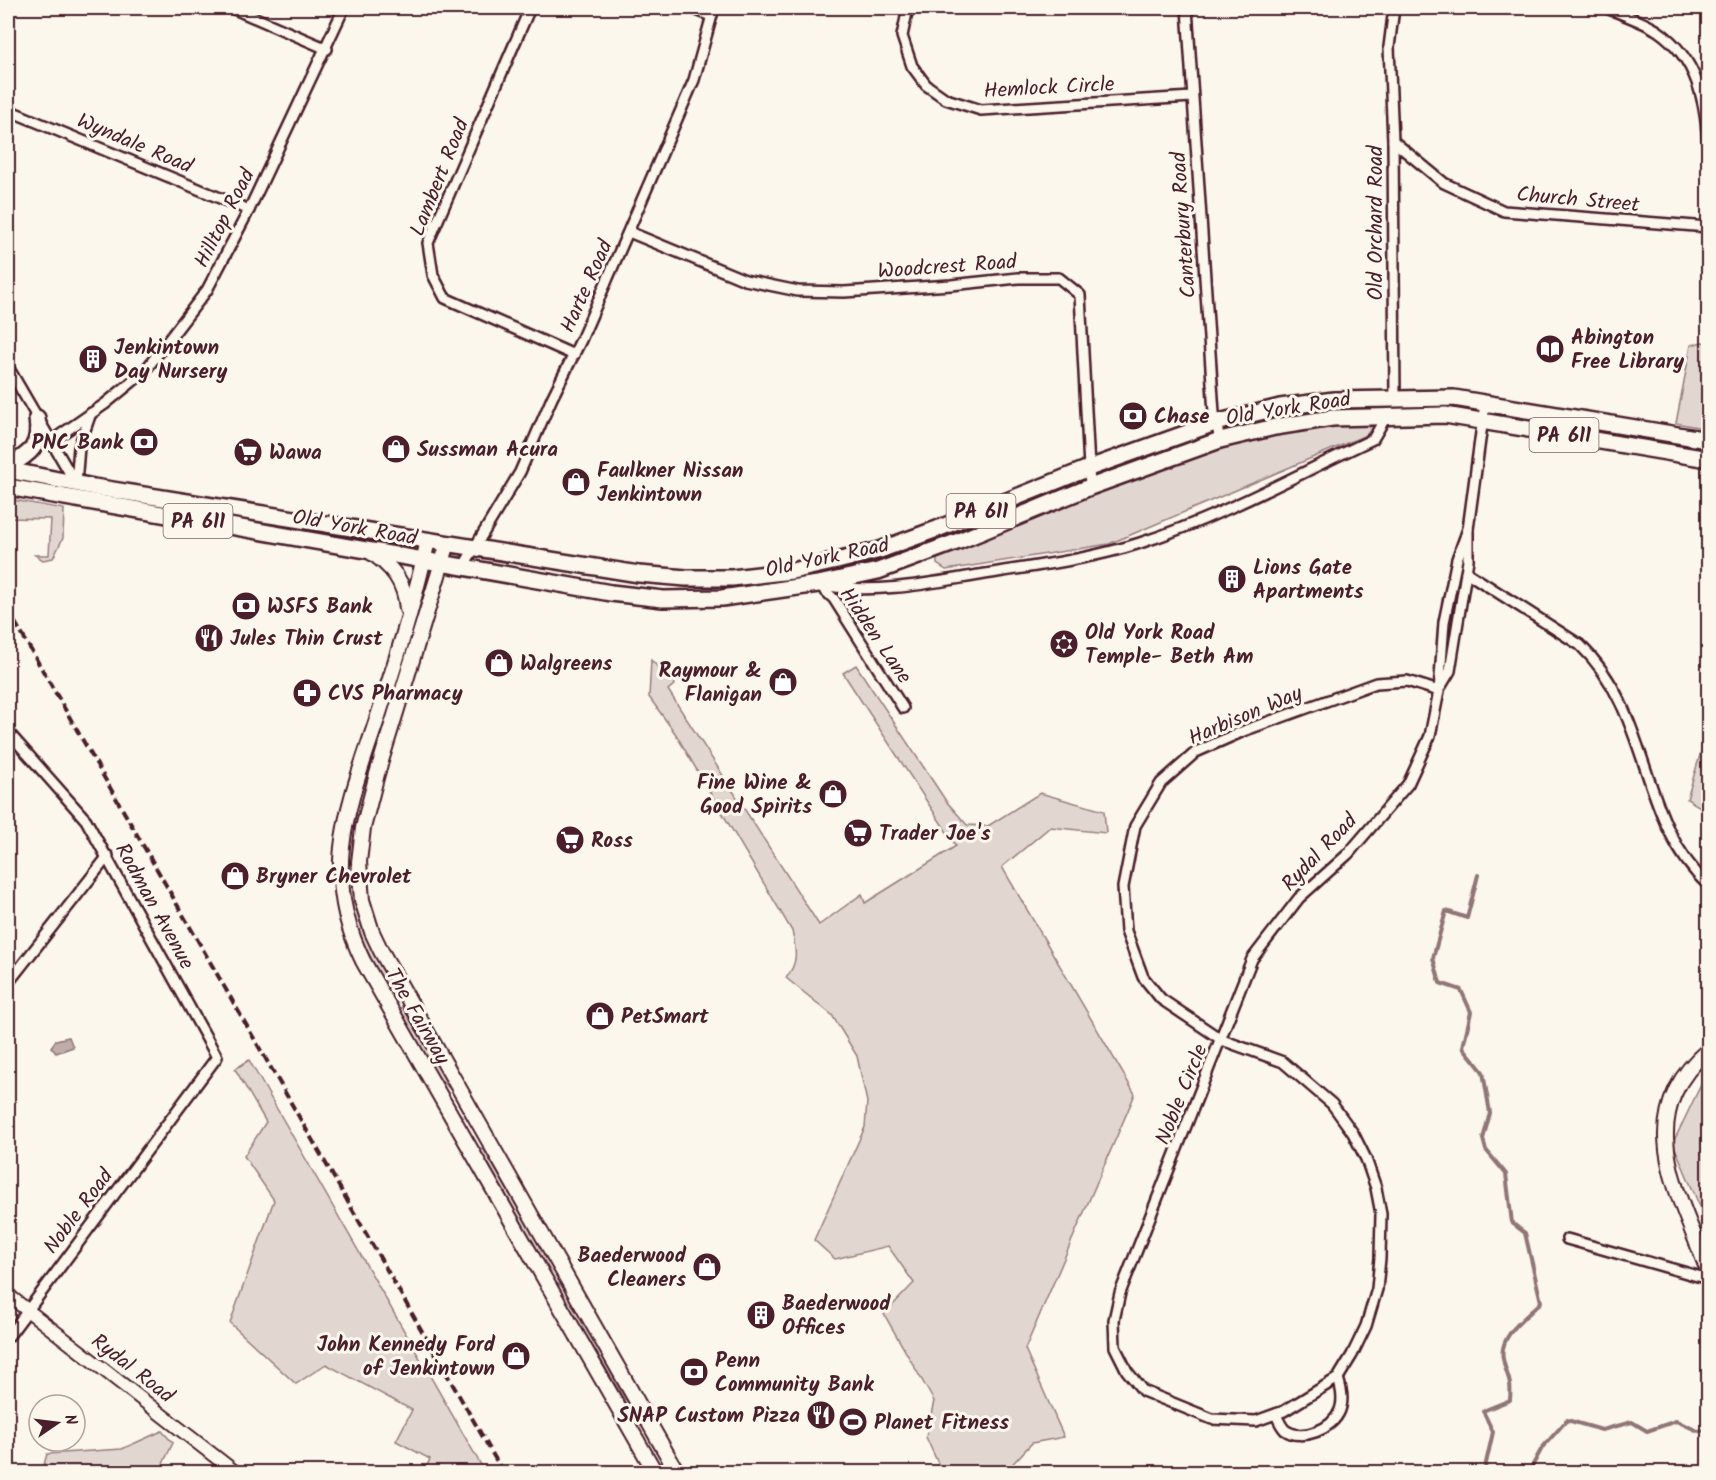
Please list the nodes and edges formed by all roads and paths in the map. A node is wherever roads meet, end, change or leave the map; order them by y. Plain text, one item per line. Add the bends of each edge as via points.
1 (232, 8) edge
2 (345, 8) edge
3 (530, 8) edge
4 (692, 8) edge
5 (908, 8) edge
6 (1187, 8) edge
7 (1394, 8) edge
8 (1607, 8) edge
9 (713, 12) edge
10 (327, 49) junction
11 (1192, 97) junction
12 (8, 110) edge
13 (1393, 141) junction
14 (1708, 146) edge
15 (249, 210) junction
16 (1708, 227) edge
17 (629, 232) junction
18 (574, 355) junction
19 (8, 367) edge
20 (1395, 398) junction
21 (1485, 403) junction
22 (91, 413) junction
23 (1387, 415) junction
24 (37, 418) junction
25 (1483, 422) junction
26 (1215, 423) junction
27 (1220, 440) junction
28 (1708, 440) edge
29 (50, 442) junction
30 (1708, 459) edge
31 (8, 468) edge
32 (1089, 468) junction
33 (76, 484) junction
34 (8, 487) edge
35 (1090, 487) junction
36 (77, 501) junction
37 (1468, 529) junction
38 (428, 540) junction
39 (448, 543) junction
40 (474, 547) junction
41 (369, 551) junction
42 (424, 560) junction
43 (442, 563) junction
44 (463, 567) junction
45 (1466, 572) junction
46 (818, 584) junction
47 (1447, 605) junction
48 (1460, 609) junction
49 (405, 626) junction
50 (1439, 691) junction
51 (903, 708) dead end
52 (8, 732) edge
53 (108, 856) junction
54 (1708, 885) edge
55 (8, 982) edge
56 (402, 988) junction
57 (384, 999) junction
58 (1222, 1040) junction
59 (1708, 1050) edge
60 (178, 1108) joint
61 (1567, 1239) dead end
62 (1708, 1270) edge
63 (1708, 1279) edge
64 (8, 1295) edge
65 (26, 1310) junction
66 (8, 1337) edge
67 (1338, 1378) junction
68 (1276, 1414) junction
69 (235, 1473) edge
70 (655, 1473) edge
71 (677, 1473) edge

1 - 10 street
2 - 10 street, Hilltop Road
3 - 18 street, Lambert Road via 428,243 433,275 445,297
4 - 9 street
5 - 11 street, Hemlock Circle via 902,36 912,66 926,85 946,99 981,110
6 - 11 street, Canterbury Road
7 - 13 street, Old Orchard Road via 1389,47
8 - 14 street via 1657,30 1686,60 1706,106
9 - 17 street, Harte Road via 694,80
10 - 15 street, Hilltop Road
11 - 26 street, Canterbury Road
12 - 15 street, Wyndale Road
13 - 16 street, Church Street via 1444,183 1504,211
13 - 20 street, Old Orchard Road
15 - 22 street, Hilltop Road via 207,290 144,372
17 - 18 street, Harte Road
17 - 32 street, Woodcrest Road via 745,280 798,291 844,292 1059,278 1080,295
18 - 40 street, Harte Road via 520,471
19 - 24 street
20 - 21 highway, Old York Road / PA 611 via 1454,398
20 - 26 highway, Old York Road / PA 611 via 1280,407
21 - 25 street, Rydal Road
21 - 28 highway, Old York Road / PA 611
22 - 29 street, Hilltop Road
22 - 33 street via 79,447
23 - 25 highway, Old York Road / PA 611 via 1446,415
23 - 27 highway, Old York Road / PA 611 via 1298,423
23 - 46 street via 1373,439 1195,524 1138,544 1073,559 908,586 849,589
24 - 29 street
24 - 31 highway via 39,434 35,447
25 - 30 highway, Old York Road / PA 611
25 - 37 street, Rydal Road
26 - 27 street, Canterbury Road
26 - 32 highway, Old York Road / PA 611
27 - 35 highway, Old York Road / PA 611
29 - 33 street
31 - 33 highway, Old York Road / PA 611
32 - 35 street, Woodcrest Road
32 - 40 highway, Old York Road / PA 611 via 880,550 792,572 686,579
33 - 36 street
33 - 38 highway, Old York Road / PA 611
34 - 36 highway, Old York Road / PA 611
35 - 46 highway, Old York Road / PA 611 via 878,571
36 - 41 highway, Old York Road / PA 611
37 - 45 street, Rydal Road
37 - 47 street, Rydal Road
38 - 39 highway, Old York Road / PA 611
38 - 42 main road, The Fairway
39 - 40 highway, Old York Road / PA 611
39 - 43 main road, The Fairway
40 - 44 street, Harte Road
41 - 42 highway, Old York Road / PA 611
41 - 49 main road via 386,562 402,585
42 - 43 highway, Old York Road / PA 611
42 - 49 main road, The Fairway
43 - 44 highway, Old York Road / PA 611
43 - 56 main road, The Fairway via 377,774 361,843 360,881 365,914
44 - 46 highway, Old York Road / PA 611 via 663,599 722,598
45 - 48 street, Rydal Road
45 - 54 street via 1580,645 1596,660 1627,712 1668,833
46 - 51 street, Hidden Lane via 834,599
47 - 48 street
47 - 50 street, Rydal Road
48 - 50 street, Rydal Road via 1450,671
49 - 57 main road, The Fairway via 354,788 339,854 347,925
50 - 58 street, Rydal Road via 1430,736 1407,784 1348,854 1299,898 1252,959
50 - 58 street, Harbison Way via 1407,681 1376,683 1196,752 1161,783 1135,826 1123,887 1126,931 1143,977 1161,999
52 - 53 street, Rodman Avenue via 86,820
53 - 55 street
53 - 60 street, Rodman Avenue via 217,1058
56 - 57 main road
56 - 71 main road, The Fairway
57 - 70 main road, The Fairway
58 - 67 street, Noble Circle via 1283,1062 1332,1104 1353,1133 1376,1188 1381,1214 1377,1288 1366,1326
58 - 68 street, Noble Circle via 1120,1293 1114,1347 1143,1391 1189,1412 1212,1419 1256,1421
59 - 62 main road via 1677,1085 1670,1102 1665,1138 1675,1183
60 - 65 street, Noble Road
61 - 63 street
64 - 65 street, Rydal Road
65 - 66 street, Noble Road
65 - 69 street, Rydal Road
67 - 68 street, Noble Circle
67 - 68 street via 1342,1392 1340,1411 1328,1426 1311,1434 1294,1435 1283,1428

